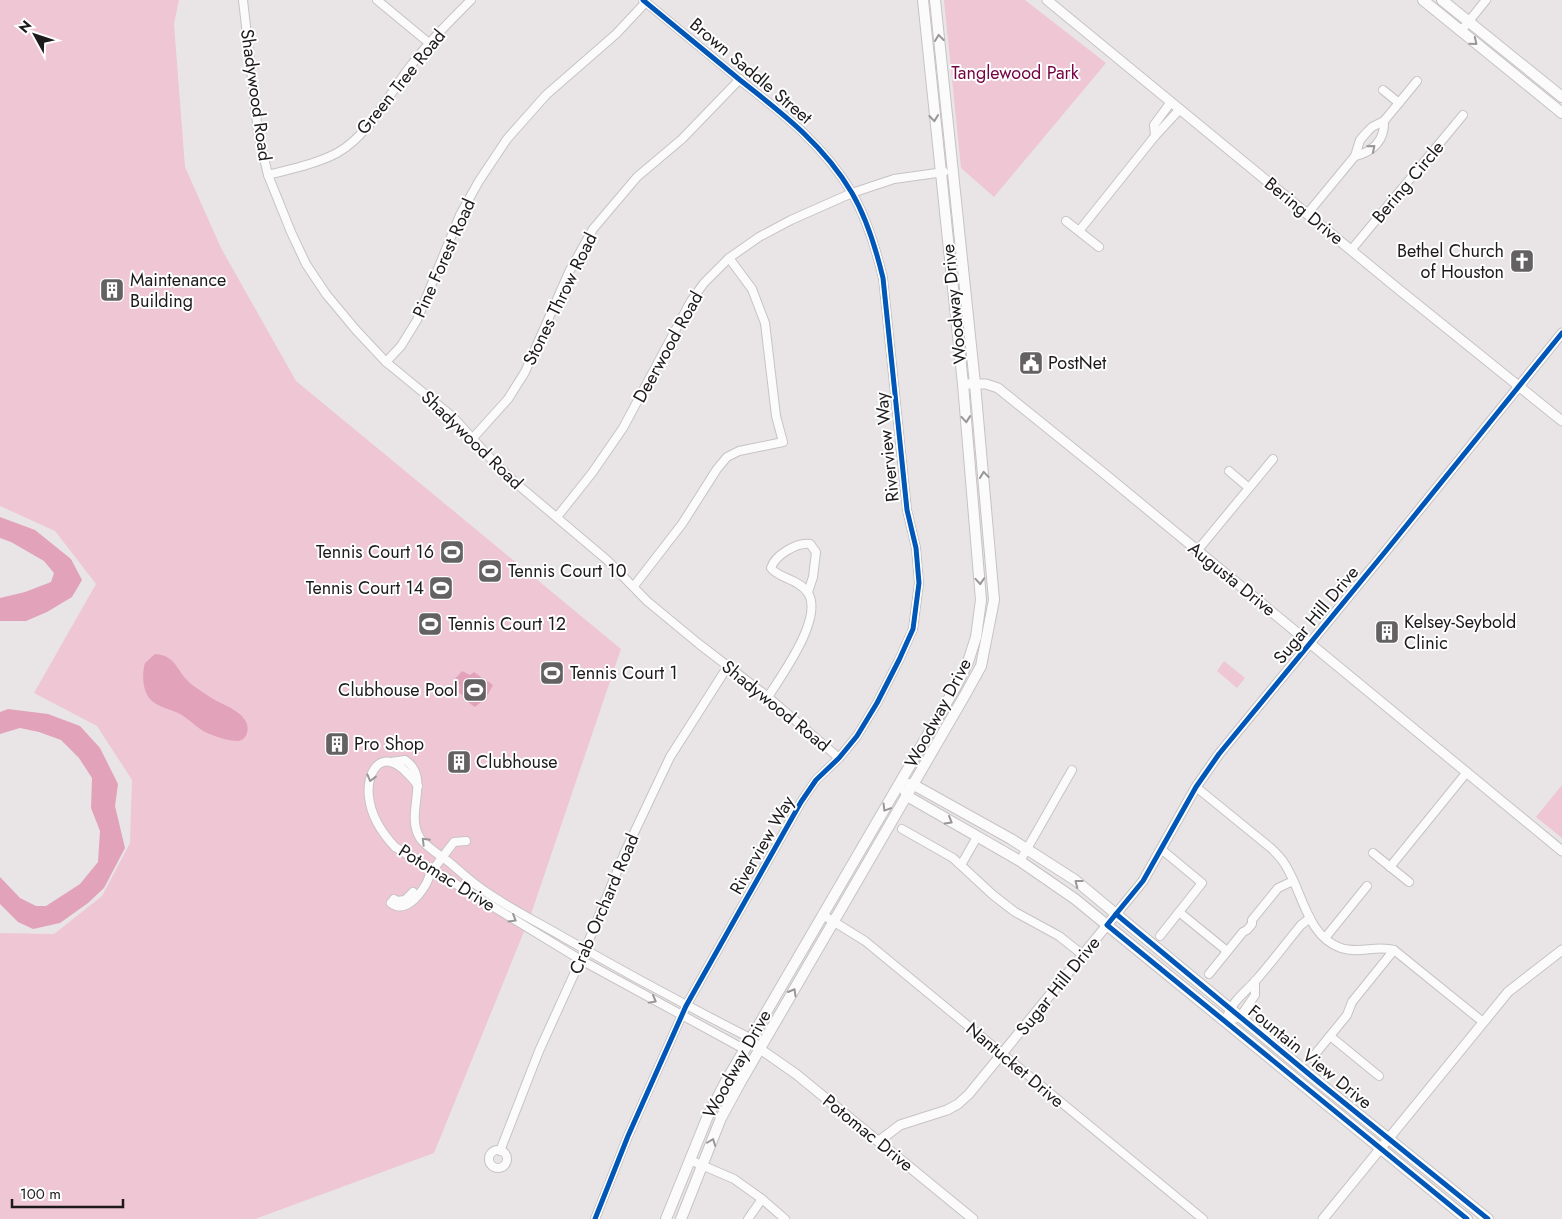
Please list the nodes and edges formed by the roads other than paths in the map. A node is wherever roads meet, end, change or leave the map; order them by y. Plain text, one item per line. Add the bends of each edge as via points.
1 (243, 0) edge
2 (377, 0) edge
3 (471, 0) edge
4 (922, 0) edge
5 (935, 0) edge
6 (1047, 0) edge
7 (1423, 0) edge
8 (1442, 0) edge
9 (1486, 0) edge
10 (645, 1) edge
11 (1468, 21) junction
12 (1460, 31) junction
13 (429, 43) junction
14 (942, 61) junction
15 (928, 63) junction
16 (740, 79) junction
17 (1417, 81) dead end
18 (1383, 90) dead end
19 (945, 92) junction
20 (931, 94) junction
21 (1562, 97) edge
22 (1171, 102) junction
23 (1399, 103) junction
24 (1180, 109) junction
25 (1562, 113) edge
26 (1464, 115) dead end
27 (1384, 121) junction
28 (1155, 136) junction
29 (1355, 156) junction
30 (940, 172) junction
31 (953, 174) junction
32 (268, 175) junction
33 (852, 193) junction
34 (1308, 213) junction
35 (1066, 221) dead end
36 (1078, 231) junction
37 (1099, 247) dead end
38 (1352, 249) junction
39 (729, 258) junction
40 (964, 283) junction
41 (952, 284) junction
42 (1562, 333) edge
43 (386, 362) junction
44 (963, 384) junction
45 (975, 384) junction
46 (1518, 386) junction
47 (1562, 421) edge
48 (472, 439) junction
49 (1272, 458) dead end
50 (1229, 471) dead end
51 (1249, 488) junction
52 (973, 494) junction
53 (986, 494) junction
54 (557, 517) junction
55 (1197, 551) junction
56 (634, 586) junction
57 (808, 592) junction
58 (1310, 643) junction
59 (728, 666) junction
60 (955, 688) junction
61 (965, 695) junction
62 (768, 697) junction
63 (839, 758) junction
64 (1072, 770) dead end
65 (1467, 772) junction
66 (901, 783) junction
67 (914, 785) junction
68 (1196, 787) junction
69 (907, 796) junction
70 (902, 829) dead end
71 (977, 837) junction
72 (466, 841) dead end
73 (1027, 849) junction
74 (1161, 849) junction
75 (1562, 851) edge
76 (1373, 853) dead end
77 (443, 857) junction
78 (1020, 861) junction
79 (961, 865) junction
80 (1390, 866) junction
81 (431, 872) junction
82 (1293, 881) junction
83 (1408, 882) dead end
84 (1367, 886) dead end
85 (1179, 912) junction
86 (1116, 914) junction
87 (823, 915) junction
88 (1310, 918) junction
89 (834, 920) junction
90 (1107, 925) junction
91 (1160, 936) dead end
92 (1325, 938) junction
93 (585, 950) junction
94 (1394, 950) junction
95 (1562, 950) edge
96 (1227, 951) junction
97 (1083, 955) junction
98 (580, 960) junction
99 (1210, 974) dead end
100 (1255, 981) junction
101 (686, 1006) junction
102 (1230, 1008) junction
103 (682, 1015) junction
104 (1240, 1017) junction
105 (1225, 1022) junction
106 (1483, 1022) junction
107 (1330, 1036) junction
108 (750, 1038) junction
109 (744, 1049) junction
110 (760, 1050) junction
111 (1002, 1055) junction
112 (1312, 1058) dead end
113 (1378, 1076) dead end
114 (1389, 1138) junction
115 (879, 1141) junction
116 (1381, 1148) junction
117 (500, 1151) dead end
118 (690, 1160) junction
119 (703, 1166) junction
120 (762, 1199) junction
121 (594, 1219) edge
122 (666, 1219) edge
123 (681, 1219) edge
124 (748, 1219) edge
125 (785, 1219) edge
126 (973, 1219) edge
127 (1203, 1219) edge
128 (1323, 1219) edge
129 (1467, 1219) edge
130 (1488, 1219) edge

1 - 32 street, Shadywood Road via 258,132
2 - 13 street
3 - 13 street, Green Tree Road
4 - 15 main road, Woodway Drive
14 -> 5 main road, Woodway Drive
6 - 22 street, Bering Drive
7 - 12 main road
8 - 11 main road
9 - 11 street
10 - 16 street, Brown Saddle Street
10 - 43 street, Pine Forest Road via 616,34 546,95 507,138 460,215 417,320 401,346
11 - 12 street
11 - 21 main road
12 -> 25 main road
13 - 32 street, Green Tree Road via 357,138 338,152 311,164
14 - 15 main road
14 - 19 main road, Woodway Drive
15 - 20 main road, Woodway Drive
16 - 33 street, Brown Saddle Street via 818,146
16 - 48 street, Stones Throw Road via 682,139 637,177 593,229 569,272 525,372 508,400
17 - 23 street
18 - 23 street
19 - 20 main road
19 - 31 main road, Woodway Drive
20 -> 30 main road, Woodway Drive
22 - 24 street, Bering Drive
22 - 28 street via 1154,125
23 - 27 street
24 - 28 street
24 - 34 street, Bering Drive
26 - 38 street, Bering Circle
27 - 29 street via 1372,127 1360,140
29 -> 27 street via 1368,152 1380,140
28 - 36 street
29 - 34 street
30 - 31 street, Deerwood Road
30 - 33 street, Deerwood Road via 894,179
30 - 41 main road, Woodway Drive
31 - 40 main road, Woodway Drive
32 - 43 street, Shadywood Road via 306,264 332,302
33 - 39 street, Deerwood Road via 791,220
33 - 63 street, Riverview Way via 873,240 883,278 907,510 916,548 919,583 912,629 899,660 857,736
34 - 38 street, Bering Drive
35 - 36 street
36 - 37 street
38 - 46 street, Bering Drive
39 - 54 street, Deerwood Road via 691,301 622,428
39 - 56 street via 752,289 765,322 776,416 783,442 739,451 727,458
40 - 41 main road
40 - 45 main road, Woodway Drive
41 - 44 main road, Woodway Drive
42 - 46 street, Sugar Hill Drive
43 - 48 street, Shadywood Road via 453,417
44 - 45 street, Augusta Drive
44 -> 52 main road, Woodway Drive
53 -> 45 main road, Woodway Drive
45 - 55 street, Augusta Drive via 998,388
46 - 47 street, Bering Drive
46 - 58 street, Sugar Hill Drive
48 - 54 street, Shadywood Road via 517,484
49 - 51 street
50 - 51 street
51 - 55 street
52 - 53 main road
52 -> 60 main road, Woodway Drive via 981,600 976,637
53 - 61 main road, Woodway Drive via 994,600 981,666
54 - 56 street, Shadywood Road
55 - 58 street, Augusta Drive
56 - 59 street, Shadywood Road via 647,601
57 - 57 street via 816,552 810,544 801,544 772,563 770,568
57 - 62 street via 811,601 808,626
58 - 65 street, Augusta Drive
58 - 68 street, Sugar Hill Drive
59 - 62 street, Shadywood Road
59 - 93 street, Crab Orchard Road via 670,757 625,852
60 - 61 main road
60 - 66 main road, Woodway Drive
61 - 67 main road, Woodway Drive
62 - 63 street, Shadywood Road
63 - 101 street, Riverview Way via 816,780 801,802
64 - 73 street
65 - 75 street, Augusta Drive
65 - 80 street
66 - 67 main road, Fountain View Drive
66 - 69 main road
66 -> 87 main road, Woodway Drive
67 - 69 main road, Woodway Drive
67 - 73 main road, Fountain View Drive
68 - 74 street, Sugar Hill Drive
68 - 82 street via 1272,849 1283,860
69 -> 71 main road, Fountain View Drive
69 - 89 main road, Woodway Drive
70 - 79 street
71 - 78 main road, Fountain View Drive
71 - 79 street
72 - 77 street via 454,842
73 - 78 street
86 -> 73 main road, Fountain View Drive via 1075,880
74 - 85 street via 1202,883
74 - 86 street, Sugar Hill Drive via 1143,881
76 - 80 street
77 - 81 street
77 -> 81 street, Potomac Drive via 420,838 415,824 418,786 414,779 399,766 382,762 373,769 369,780 369,797 375,819 395,847
77 - 93 street, Potomac Drive via 476,885
78 - 90 main road, Fountain View Drive
79 - 97 street via 993,896 1059,936
80 - 83 street
81 - 81 street via 405,900 394,899 391,903 399,908 410,903 426,884
81 -> 98 street, Potomac Drive
82 - 88 street
82 - 96 street via 1278,888
84 - 92 street
85 - 91 street
85 - 96 street
86 - 90 street, Sugar Hill Drive
86 - 102 main road, Fountain View Drive
87 - 89 street, Nantucket Drive
87 - 108 main road, Woodway Drive
88 - 92 street
88 - 100 street
110 -> 89 main road, Woodway Drive
89 - 111 street, Nantucket Drive
90 - 97 street, Sugar Hill Drive
90 - 105 main road, Fountain View Drive
92 - 94 street via 1340,948
93 - 98 street, Crab Orchard Road
93 - 101 street, Potomac Drive
94 - 106 street
94 - 107 street via 1352,1002 1347,1015
95 - 106 street via 1516,984
96 - 99 street
97 - 111 street, Sugar Hill Drive
98 -> 103 street, Potomac Drive
98 - 117 street, Crab Orchard Road
100 - 102 street
100 - 104 street via 1255,996
101 - 103 street, Riverview Way
101 - 108 street, Potomac Drive
102 - 104 main road, Fountain View Drive
102 - 105 street
103 - 109 street, Potomac Drive
103 - 121 street, Riverview Way
104 - 105 street
104 - 114 main road, Fountain View Drive
105 - 116 main road, Fountain View Drive
106 - 114 street
107 - 112 street
107 - 113 street
108 - 109 main road, Woodway Drive
108 - 110 street, Potomac Drive
109 - 110 street, Potomac Drive
109 - 118 main road, Woodway Drive via 707,1118
110 - 115 street, Potomac Drive via 796,1074
119 -> 110 main road, Woodway Drive via 721,1118
111 - 115 street, Sugar Hill Drive via 958,1104 900,1125
111 - 127 street, Nantucket Drive
114 - 116 street
114 - 130 main road, Fountain View Drive
115 - 126 street, Potomac Drive
116 - 128 street
116 - 129 main road, Fountain View Drive
118 - 119 street
118 - 122 main road, Woodway Drive
119 - 120 street via 734,1179
119 - 123 main road, Woodway Drive
120 - 124 street
120 - 125 street

